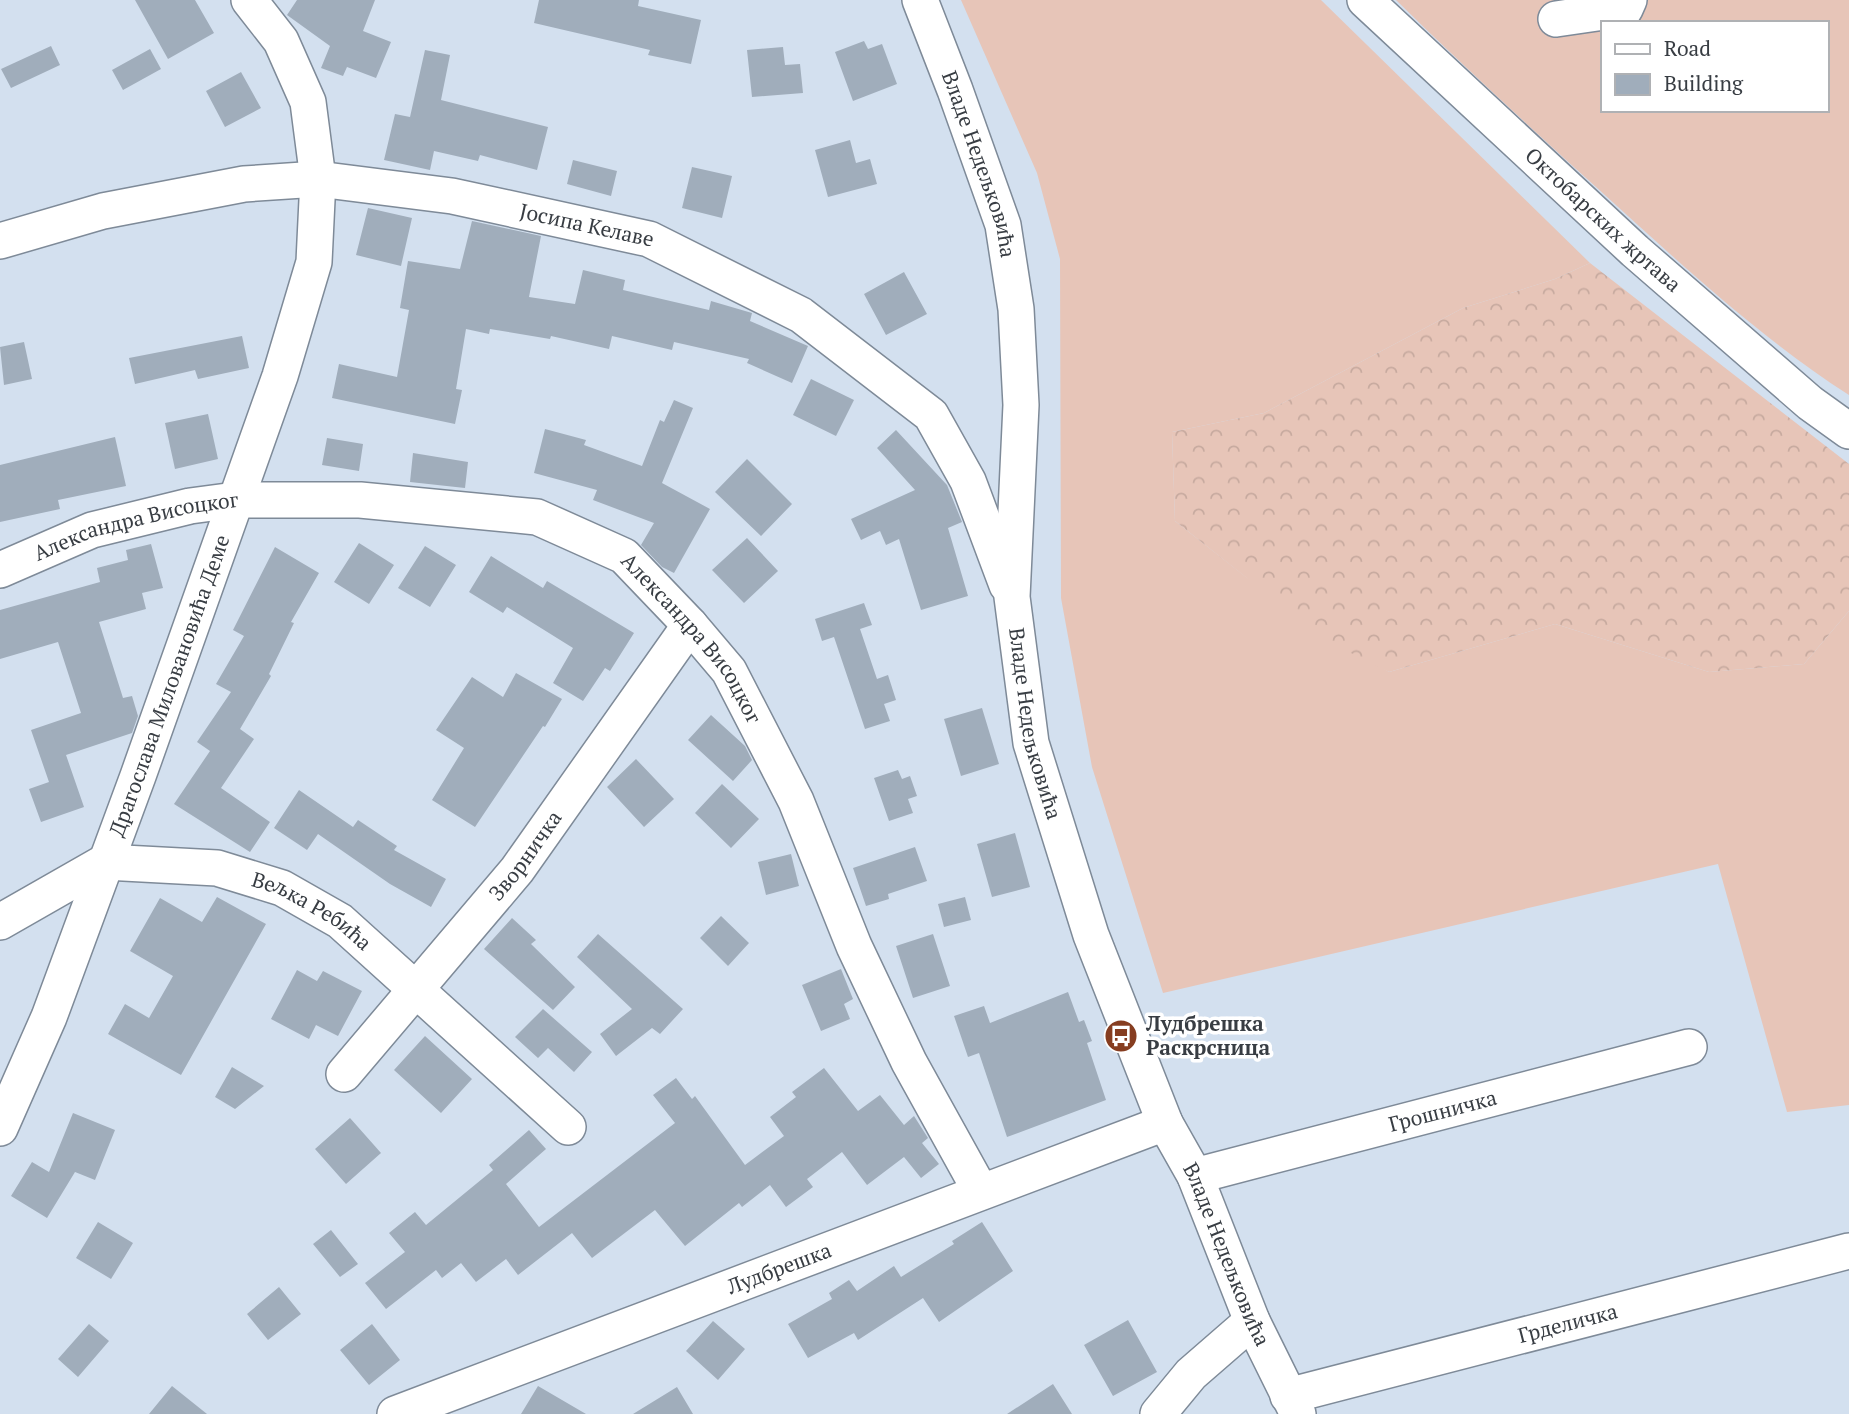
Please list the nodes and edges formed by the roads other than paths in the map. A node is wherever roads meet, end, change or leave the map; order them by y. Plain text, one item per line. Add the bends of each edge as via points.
1 (249, 0) edge
2 (920, 0) edge
3 (1365, 0) edge
4 (1629, 0) edge
5 (1556, 19) dead end
6 (318, 179) junction
7 (0, 241) edge
8 (1849, 431) edge
9 (235, 500) junction
10 (0, 570) edge
11 (1012, 597) junction
12 (690, 625) junction
13 (105, 862) junction
14 (0, 922) edge
15 (417, 989) junction
16 (1689, 1047) dead end
17 (344, 1074) dead end
18 (1165, 1123) junction
19 (0, 1128) edge
20 (568, 1128) dead end
21 (1195, 1176) junction
22 (981, 1192) junction
23 (1849, 1251) edge
24 (1252, 1321) junction
25 (1293, 1405) edge
26 (395, 1414) edge
27 (1158, 1414) edge

1 - 6 street, Драгослава Миловановића Деме via 281,41 308,102
2 - 11 street, Владе Недељковића via 1003,225 1017,309 1021,405
3 - 8 street, Октобарских жртава via 1635,251 1810,403
4 - 5 street via 1625,9
6 - 7 street, Јосипа Келаве via 244,184 103,211
6 - 9 street, Драгослава Миловановића Деме via 314,262 280,376
6 - 11 street, Јосипа Келаве via 452,196 649,239 801,316 931,415 968,481
9 - 10 street, Александра Висоцког via 92,530
9 - 12 street, Александра Висоцког via 360,500 537,517 624,556
9 - 13 street, Драгослава Миловановића Деме
11 - 18 street, Владе Недељковића via 1031,743 1091,935
12 - 15 street, Зворничка via 517,870
12 - 22 street, Александра Висоцког via 729,671 762,731 909,1062
13 - 14 street
13 - 15 street, Вељка Ребића via 217,868 282,888 340,921
13 - 19 street, Драгослава Миловановића Деме via 49,1017
15 - 17 street, Зворничка
15 - 20 street, Вељка Ребића
16 - 21 street, Грошничка
18 - 21 street, Владе Недељковића
18 - 22 street, Лудбрешка
21 - 24 street, Владе Недељковића
22 - 26 street, Лудбрешка
23 - 25 street, Грделичка
24 - 25 street, Владе Недељковића
24 - 27 street via 1191,1374

